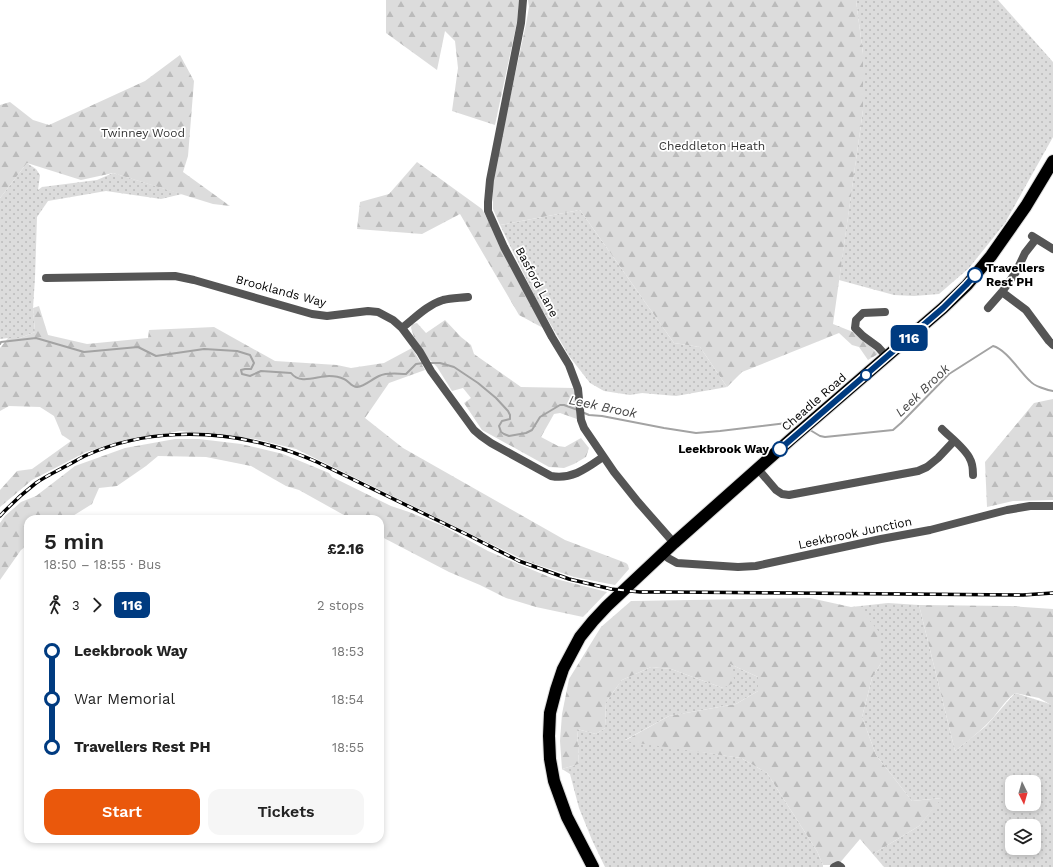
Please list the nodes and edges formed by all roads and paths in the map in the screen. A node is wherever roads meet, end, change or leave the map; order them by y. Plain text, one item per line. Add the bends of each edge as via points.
1 (523, 0) edge
2 (1053, 161) edge
3 (1053, 249) edge
4 (46, 278) dead end
5 (1002, 292) junction
6 (468, 297) dead end
7 (988, 308) dead end
8 (884, 312) dead end
9 (402, 328) junction
10 (1053, 345) edge
11 (887, 357) junction
12 (942, 428) dead end
13 (954, 441) junction
14 (603, 457) junction
15 (758, 469) junction
16 (973, 475) dead end
17 (1053, 506) edge
18 (674, 543) junction
19 (664, 553) junction
20 (593, 867) edge
21 (834, 867) edge
22 (841, 867) edge

1 - 14 street, Basford Lane via 521,23 490,180 488,211 504,247 569,365 578,389 581,420
2 - 11 highway, Cheadle Road via 991,256 943,308
3 - 5 street via 1034,238
4 - 9 street, Brooklands Way via 175,276 312,314 327,316 378,312
5 - 7 street
5 - 10 street via 1026,310
6 - 9 street via 436,303
8 - 11 street via 863,313 856,320 855,328
9 - 14 street, Brooklands Way via 474,430 491,443 551,476 567,476
11 - 15 highway, Cheadle Road
12 - 13 street
13 - 15 street via 938,458 918,471 789,495 776,490
13 - 16 street via 970,459
14 - 18 street, Basford Lane
15 - 18 highway, Cheadle Road
17 - 19 street, Leekbrook Junction via 1007,510 930,530 881,538 756,566 678,563
18 - 19 highway, Cheadle Road
19 - 20 highway, Cheadle Road via 593,621 580,637 563,669 550,713 550,759 554,781 567,817
21 - 22 street

